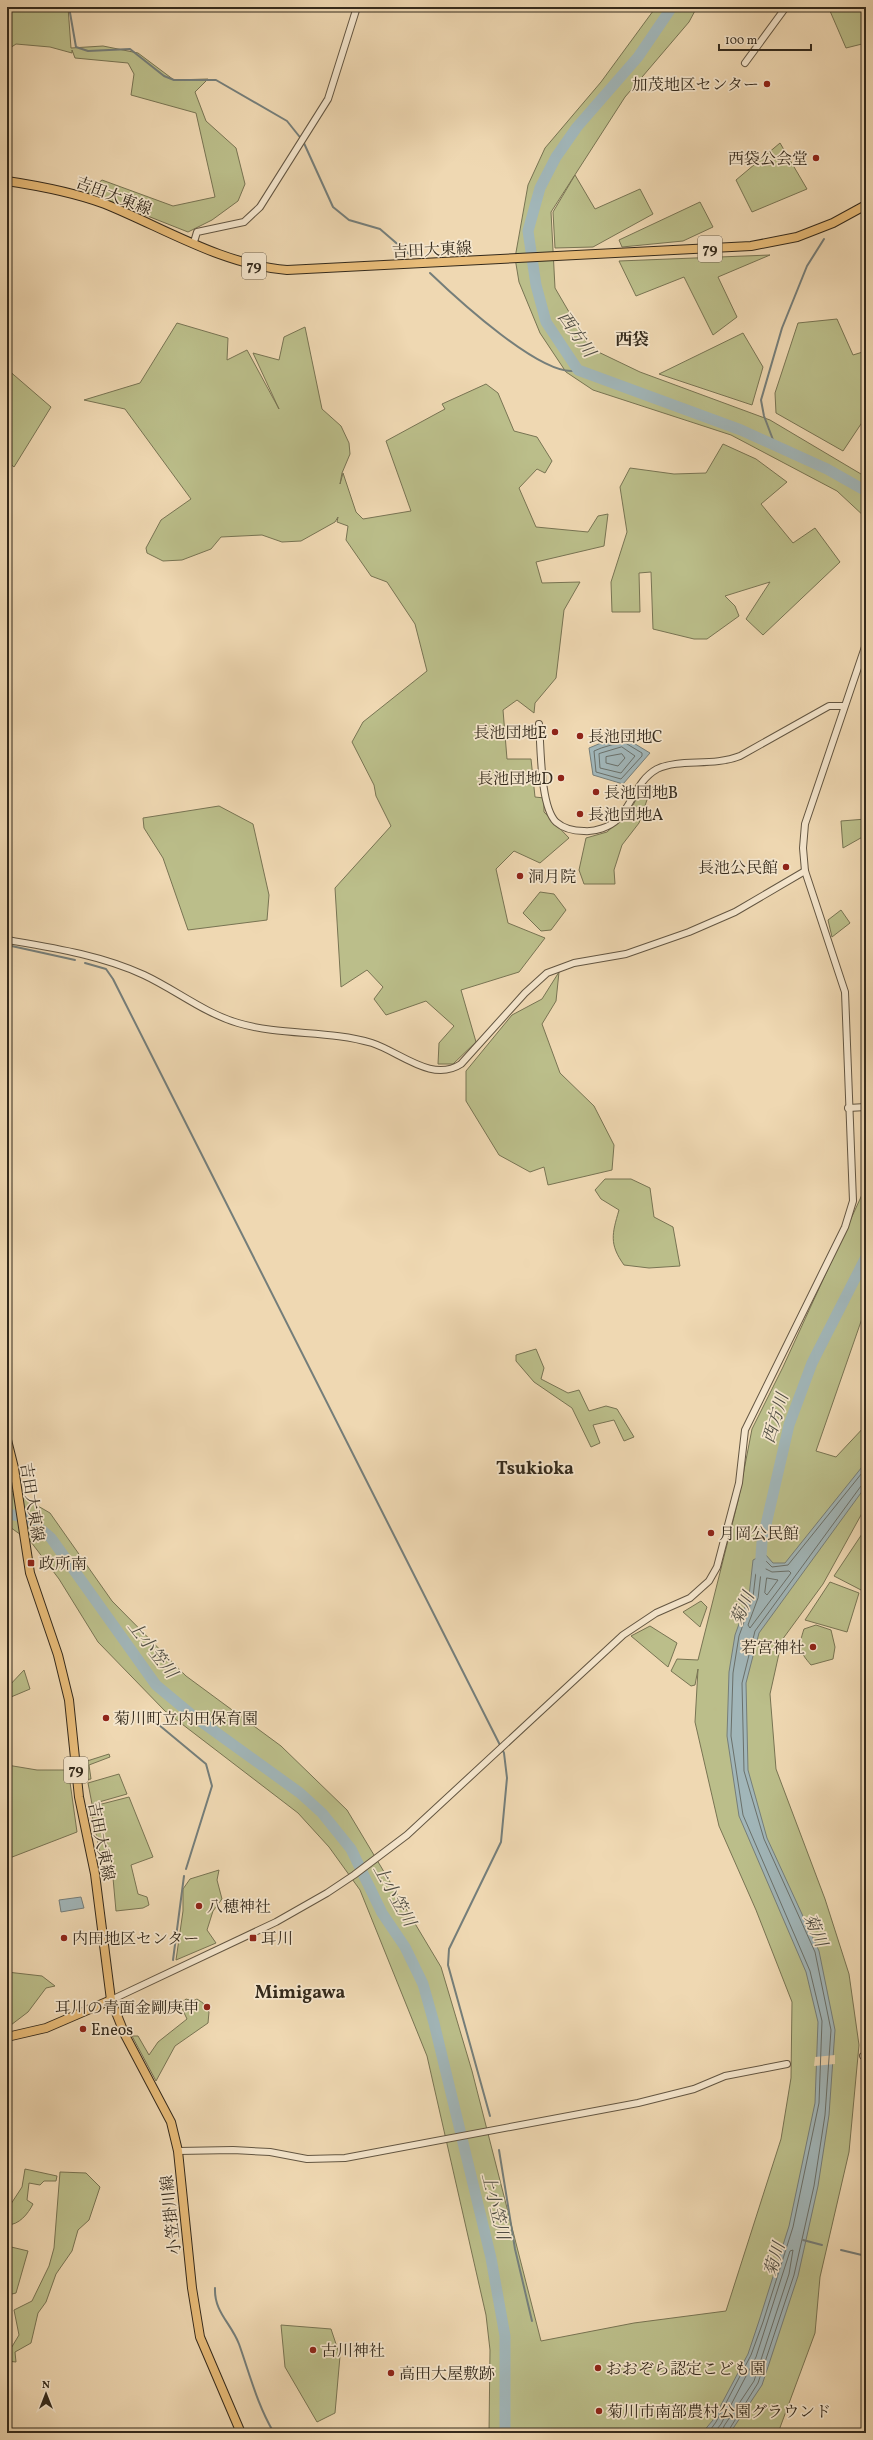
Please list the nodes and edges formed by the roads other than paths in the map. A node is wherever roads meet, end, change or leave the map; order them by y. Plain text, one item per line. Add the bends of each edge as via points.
1 (358, 7) edge
2 (786, 7) edge
3 (745, 63) dead end
4 (7, 181) edge
5 (866, 205) edge
6 (194, 242) junction
7 (866, 644) edge
8 (844, 706) junction
9 (539, 724) dead end
10 (805, 871) junction
11 (7, 940) edge
12 (866, 1107) edge
13 (848, 1108) junction
14 (7, 1440) edge
15 (111, 2000) junction
16 (7, 2037) edge
17 (787, 2064) dead end
18 (178, 2151) junction
19 (241, 2433) edge

1 - 6 street via 331,93 260,207 244,222 197,232
2 - 3 street
4 - 6 main road, 吉田大東線 / 79 via 59,189 103,204
5 - 6 main road, 吉田大東線 / 79 via 833,223 797,237 752,246 287,270 245,264
7 - 8 street
8 - 9 street via 829,706 725,762 673,764 658,769 645,777 618,819 608,826 590,832 566,828 557,823 548,810
8 - 10 street via 805,824
10 - 11 street via 735,912 689,932 626,954 574,963 547,973 525,993 461,1064 455,1068 438,1071 371,1043 238,1023 216,1015 145,976 111,961
10 - 13 street via 845,992
12 - 13 street
13 - 15 street via 853,1178 850,1214 745,1430 739,1483 717,1568 709,1581 690,1598 656,1613 623,1635 407,1835 354,1875 276,1922
14 - 15 main road, 吉田大東線 / 79 via 32,1579 58,1655 69,1700 79,1797 95,1874
15 - 16 main road via 46,2028
15 - 18 main road, 小笠掛川線 via 125,2034 171,2122
17 - 18 street via 725,2076 662,2098 345,2158 307,2159 270,2152 233,2150
18 - 19 main road, 小笠掛川線 via 198,2331

